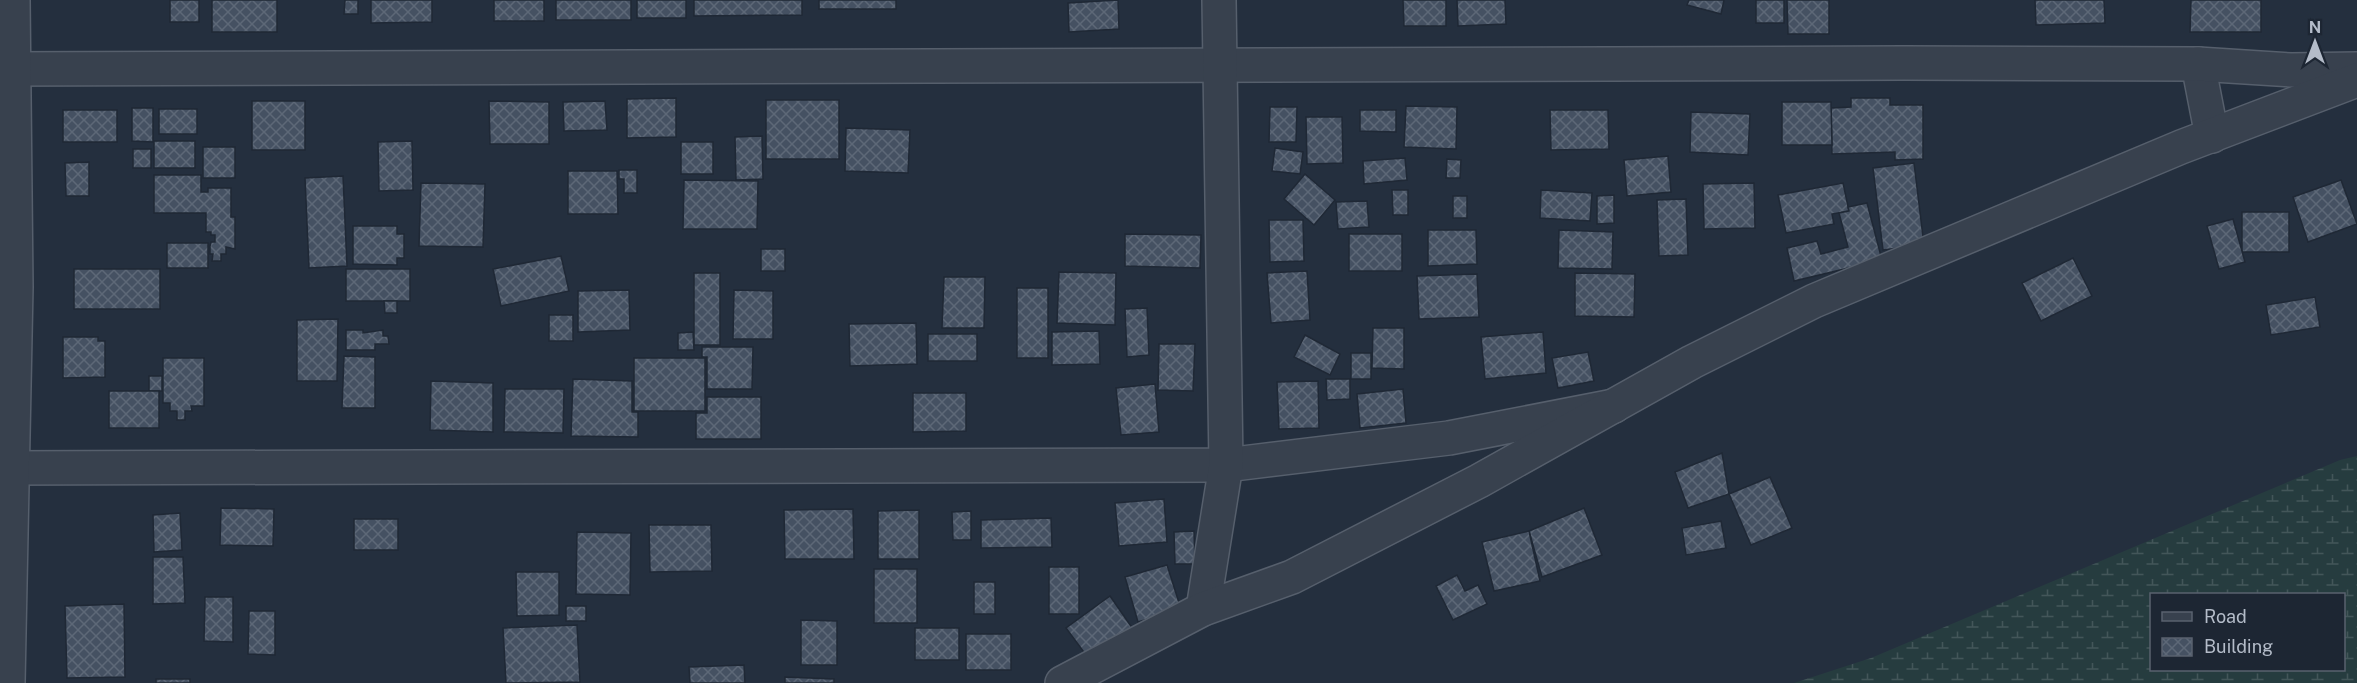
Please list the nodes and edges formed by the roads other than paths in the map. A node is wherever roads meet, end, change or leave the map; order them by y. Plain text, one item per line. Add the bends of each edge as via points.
1 (13, 0) edge
2 (1219, 0) edge
3 (2198, 64) junction
4 (1220, 65) junction
5 (7, 69) edge
6 (2357, 69) edge
7 (2357, 80) edge
8 (2212, 136) junction
9 (1614, 406) junction
10 (1226, 465) junction
11 (6, 468) edge
12 (1203, 609) junction
13 (8, 683) edge
14 (1062, 683) edge

1 - 5 street
2 - 4 street
3 - 4 street
3 - 6 street via 2291,70
3 - 8 street
4 - 5 street
4 - 10 street
5 - 11 street via 16,287
7 - 8 street
8 - 9 street via 1814,301
9 - 10 street via 1449,438
9 - 12 street via 1292,577
10 - 11 street
10 - 12 street
11 - 13 street
12 - 14 street

